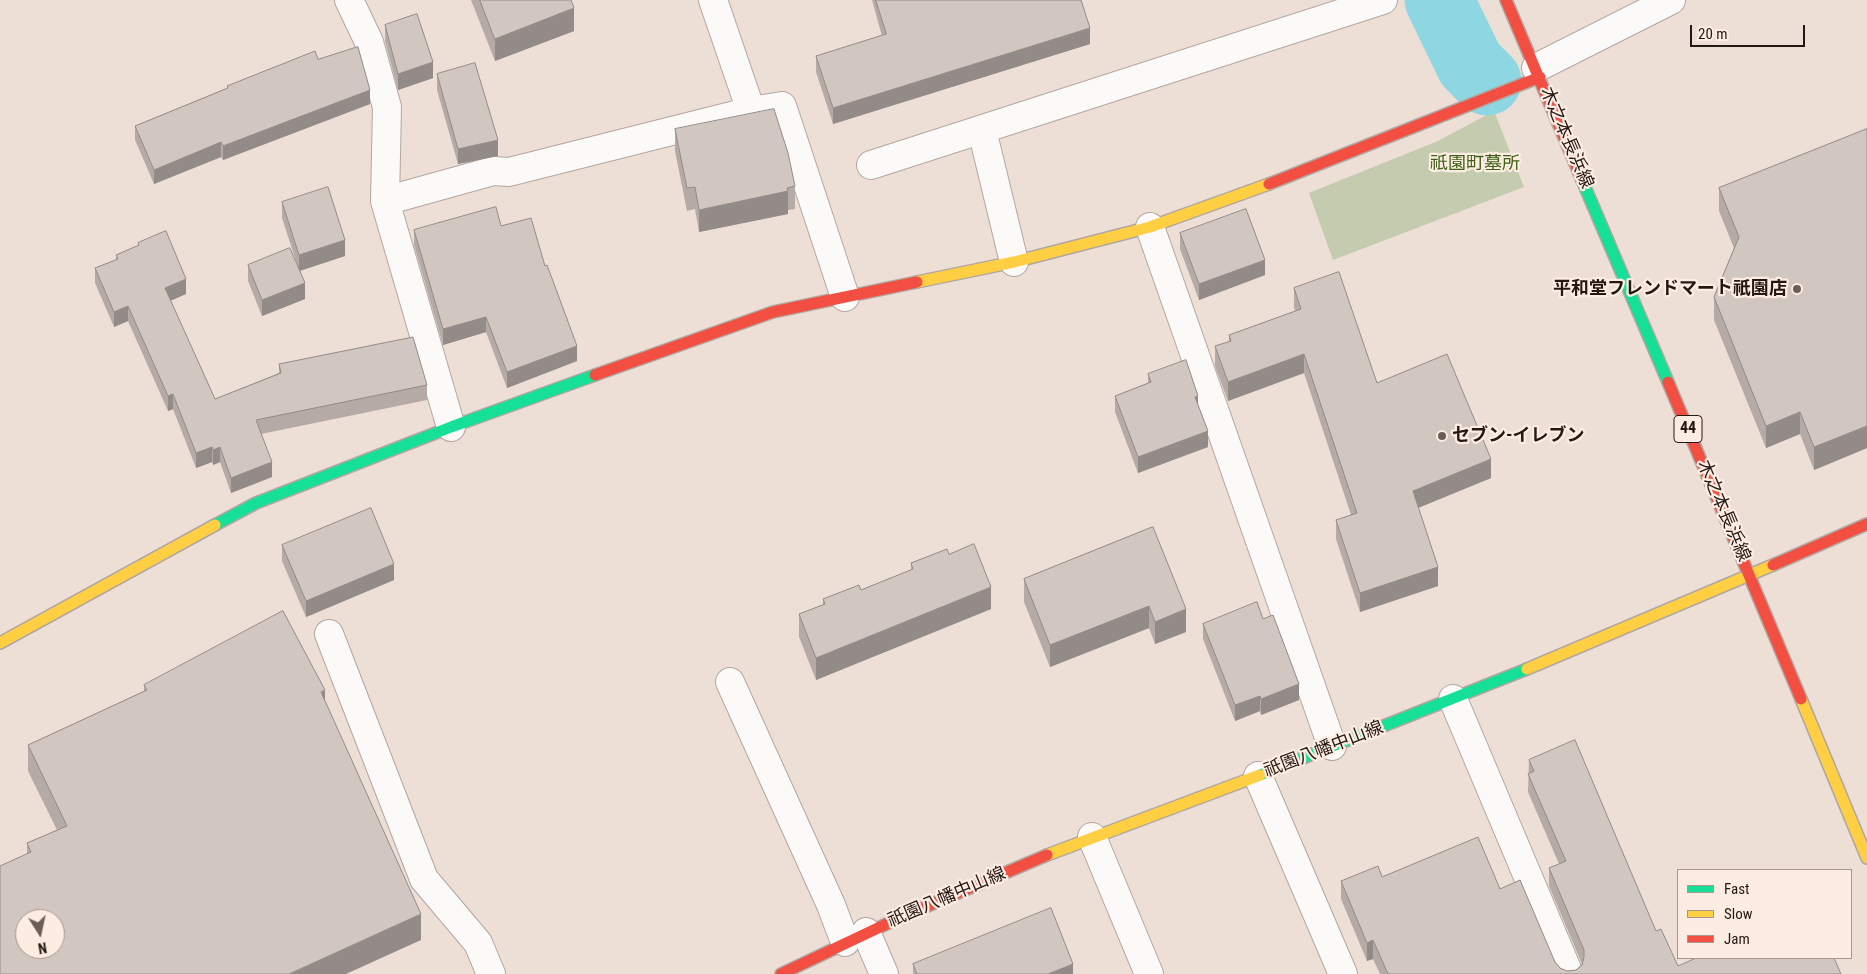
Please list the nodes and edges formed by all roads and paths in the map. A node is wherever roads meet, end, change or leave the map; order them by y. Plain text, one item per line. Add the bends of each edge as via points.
1 (349, 0) edge
2 (714, 0) edge
3 (1382, 0) edge
4 (1506, 0) edge
5 (1671, 0) edge
6 (1538, 73) junction
7 (751, 111) junction
8 (982, 130) junction
9 (871, 165) dead end
10 (385, 201) junction
11 (1150, 227) junction
12 (1014, 262) junction
13 (845, 297) junction
14 (451, 427) junction
15 (1867, 524) edge
16 (1750, 576) junction
17 (329, 634) dead end
18 (0, 643) edge
19 (730, 682) dead end
20 (1453, 699) junction
21 (1332, 746) junction
22 (1258, 776) junction
23 (1092, 837) junction
24 (1867, 858) edge
25 (856, 937) junction
26 (491, 974) edge
27 (781, 974) edge
28 (884, 974) edge
29 (1149, 974) edge
30 (1343, 974) edge
31 (1569, 974) edge

1 - 10 street via 369,42 387,106
2 - 7 street
3 - 8 street
4 - 6 main road, 木之本長浜線 / 44
5 - 6 street
6 - 11 main road via 1296,174
6 - 16 main road, 木之本長浜線 / 44
7 - 10 street via 509,172 493,171
7 - 13 street via 782,106
8 - 9 street
8 - 12 street
10 - 14 street
11 - 12 main road
11 - 21 street
12 - 13 main road
13 - 14 main road via 773,312
14 - 18 main road via 256,503
15 - 16 main road, 祇園八幡中山線
16 - 20 main road, 祇園八幡中山線
16 - 24 main road, 木之本長浜線 / 44
17 - 26 street via 424,878 478,943
19 - 25 street via 831,905
20 - 21 main road, 祇園八幡中山線
20 - 31 street
21 - 22 main road, 祇園八幡中山線
22 - 23 main road, 祇園八幡中山線
22 - 30 street
23 - 25 main road, 祇園八幡中山線
23 - 29 street
25 - 27 main road, 祇園八幡中山線
25 - 28 street

